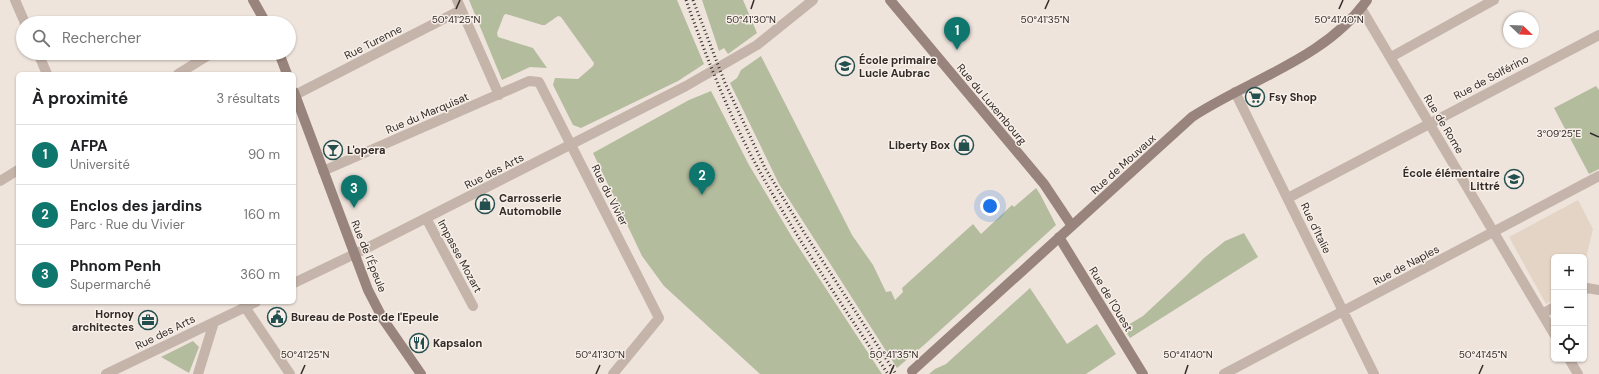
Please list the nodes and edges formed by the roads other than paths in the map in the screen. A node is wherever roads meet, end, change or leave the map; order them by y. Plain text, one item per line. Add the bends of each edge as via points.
1 (15, 0) edge
2 (253, 0) edge
3 (457, 0) edge
4 (813, 0) edge
5 (890, 0) edge
6 (1494, 0) edge
7 (1364, 4) edge
8 (461, 10) junction
9 (22, 16) edge
10 (261, 16) edge
11 (1599, 35) edge
12 (1391, 57) junction
13 (41, 60) edge
14 (201, 60) edge
15 (282, 60) edge
16 (46, 72) edge
17 (181, 72) edge
18 (286, 72) edge
19 (540, 84) joint
20 (1235, 92) junction
21 (296, 93) edge
22 (499, 95) junction
23 (296, 97) edge
24 (1426, 125) junction
25 (570, 145) junction
26 (16, 171) edge
27 (323, 171) junction
28 (1599, 176) edge
29 (0, 181) edge
30 (1288, 198) junction
31 (426, 218) junction
32 (1072, 226) junction
33 (1494, 232) junction
34 (1059, 237) junction
35 (355, 254) junction
36 (296, 282) edge
37 (1587, 288) edge
38 (1599, 290) edge
39 (252, 304) edge
40 (473, 306) dead end
41 (245, 307) junction
42 (1551, 309) edge
43 (1343, 311) junction
44 (1542, 314) junction
45 (214, 322) junction
46 (1551, 329) edge
47 (1571, 362) edge
48 (912, 371) dead end
49 (106, 374) edge
50 (198, 374) edge
51 (290, 374) edge
52 (421, 374) edge
53 (613, 374) edge
54 (1143, 374) edge
55 (1224, 374) edge
56 (1374, 374) edge
57 (1578, 374) edge

1 - 9 street
2 - 10 main road
3 - 8 street
4 - 25 street, Rue des Arts via 757,45 703,77
5 - 32 main road, Rue du Luxembourg via 1039,178
6 - 12 street
7 - 12 street, Rue de Rome
7 - 20 main road, Rue de Mouvaux via 1347,24 1319,46
8 - 21 street, Rue Turenne
8 - 22 street
11 - 24 street, Rue de Solférino
12 - 24 street, Rue de Rome
13 - 16 street
14 - 17 street
15 - 18 main road
19 - 22 street, Rue du Marquisat via 537,81 529,81
19 - 25 street, Rue du Vivier
20 - 30 street, Rue d'Italie
20 - 32 main road, Rue de Mouvaux via 1192,117
22 - 27 street, Rue du Marquisat
23 - 27 main road, Rue de l'Épeule
24 - 30 street, Rue de Solférino
24 - 33 street, Rue de Rome
25 - 31 street, Rue des Arts
25 - 53 street, Rue du Vivier via 658,318
26 - 29 street
27 - 35 main road, Rue de l'Épeule
28 - 33 street, Rue de Naples
30 - 43 street, Rue d'Italie
31 - 35 street, Rue des Arts
31 - 40 street, Impasse Mozart
32 - 34 main road, Rue de Mouvaux
33 - 43 street, Rue de Naples
33 - 44 street, Rue de Rome
34 - 48 main road, Rue de Mouvaux
34 - 54 main road, Rue de l'Ouest
35 - 36 street, Rue des Arts
35 - 52 main road, Rue de l'Épeule via 368,290 383,319
37 - 38 street
39 - 41 street, Rue des Arts
41 - 45 street, Rue des Arts
41 - 51 street
42 - 44 street
43 - 55 street, Rue de Naples
43 - 56 street, Rue d'Italie
44 - 46 street, Rue de Rome
45 - 49 street, Rue des Arts
45 - 50 street
47 - 57 street

